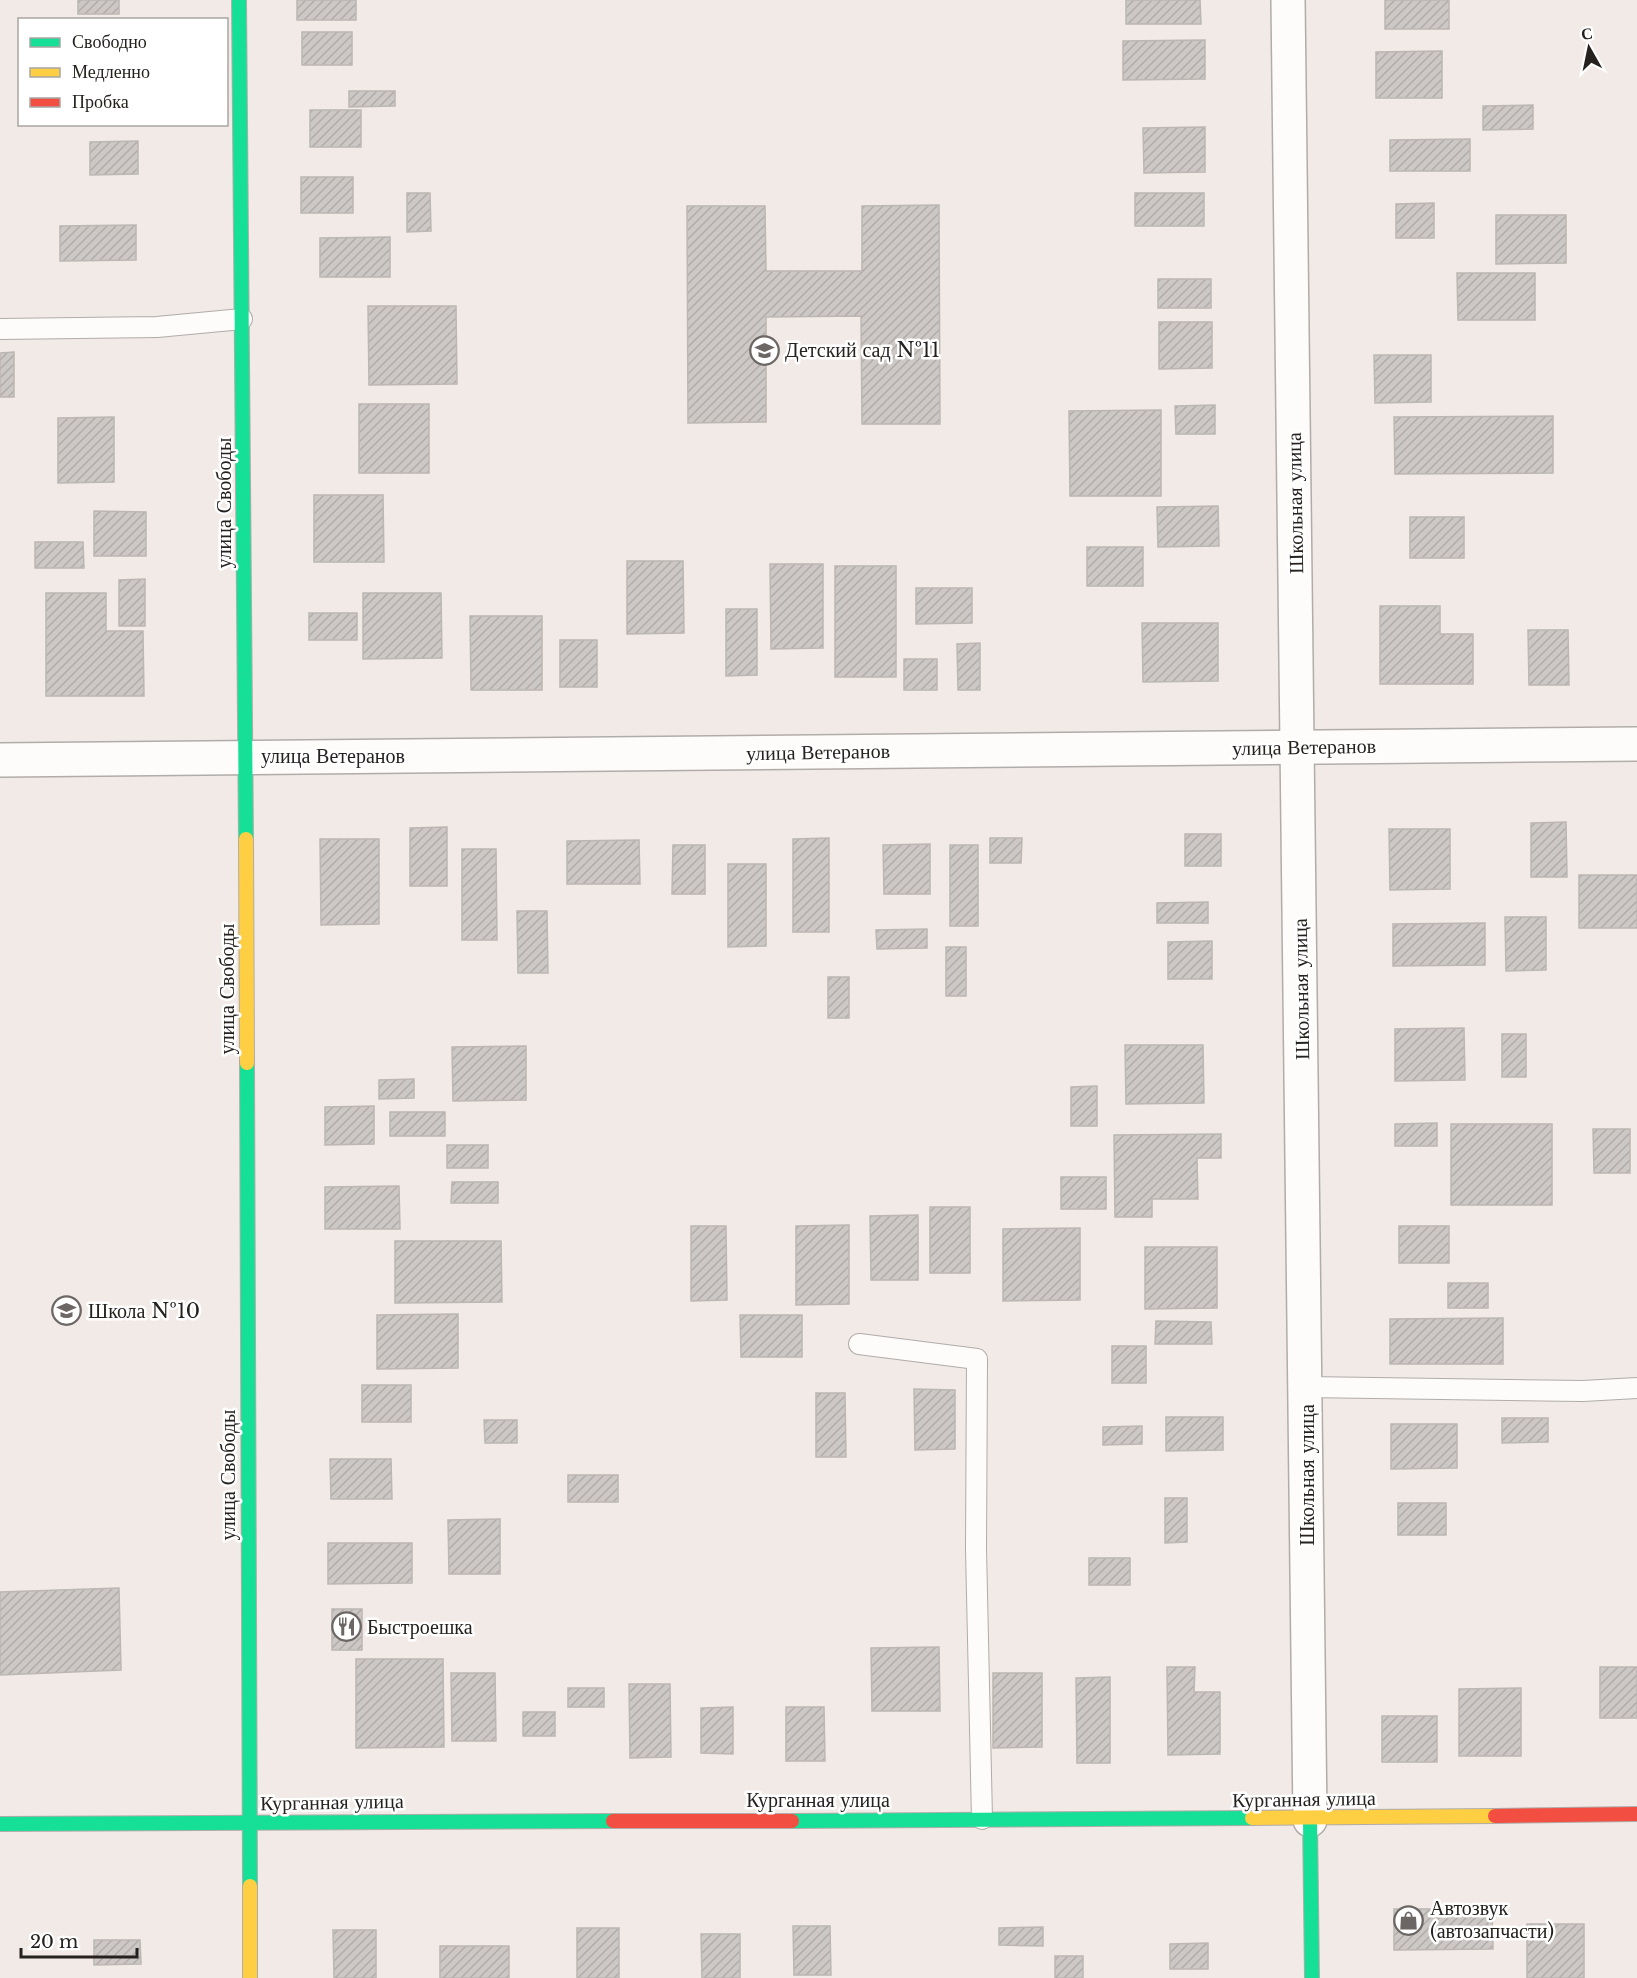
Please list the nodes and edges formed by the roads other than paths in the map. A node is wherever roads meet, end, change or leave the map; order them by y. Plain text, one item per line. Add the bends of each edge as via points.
1 (239, 0) edge
2 (1288, 0) edge
3 (242, 319) junction
4 (0, 329) edge
5 (1637, 744) edge
6 (1298, 747) junction
7 (246, 757) junction
8 (0, 760) edge
9 (859, 1344) dead end
10 (1306, 1387) junction
11 (1637, 1388) edge
12 (1637, 1814) edge
13 (982, 1819) junction
14 (1310, 1820) junction
15 (250, 1822) junction
16 (0, 1824) edge
17 (250, 1978) edge
18 (1312, 1978) edge

1 - 3 street, улица Свободы
2 - 6 street, Школьная улица
3 - 4 lane via 158,327
3 - 7 street, улица Свободы
5 - 6 street, улица Ветеранов
6 - 7 street, улица Ветеранов
6 - 10 street, Школьная улица
7 - 8 street, улица Ветеранов
7 - 15 street, улица Свободы
9 - 13 lane via 977,1359 976,1549
10 - 11 lane via 1583,1391
10 - 14 street, Школьная улица
12 - 14 street, Курганная улица
13 - 14 street, Курганная улица
13 - 15 street, Курганная улица
14 - 18 street, Школьная улица
15 - 16 street, Курганная улица
15 - 17 street, улица Свободы

